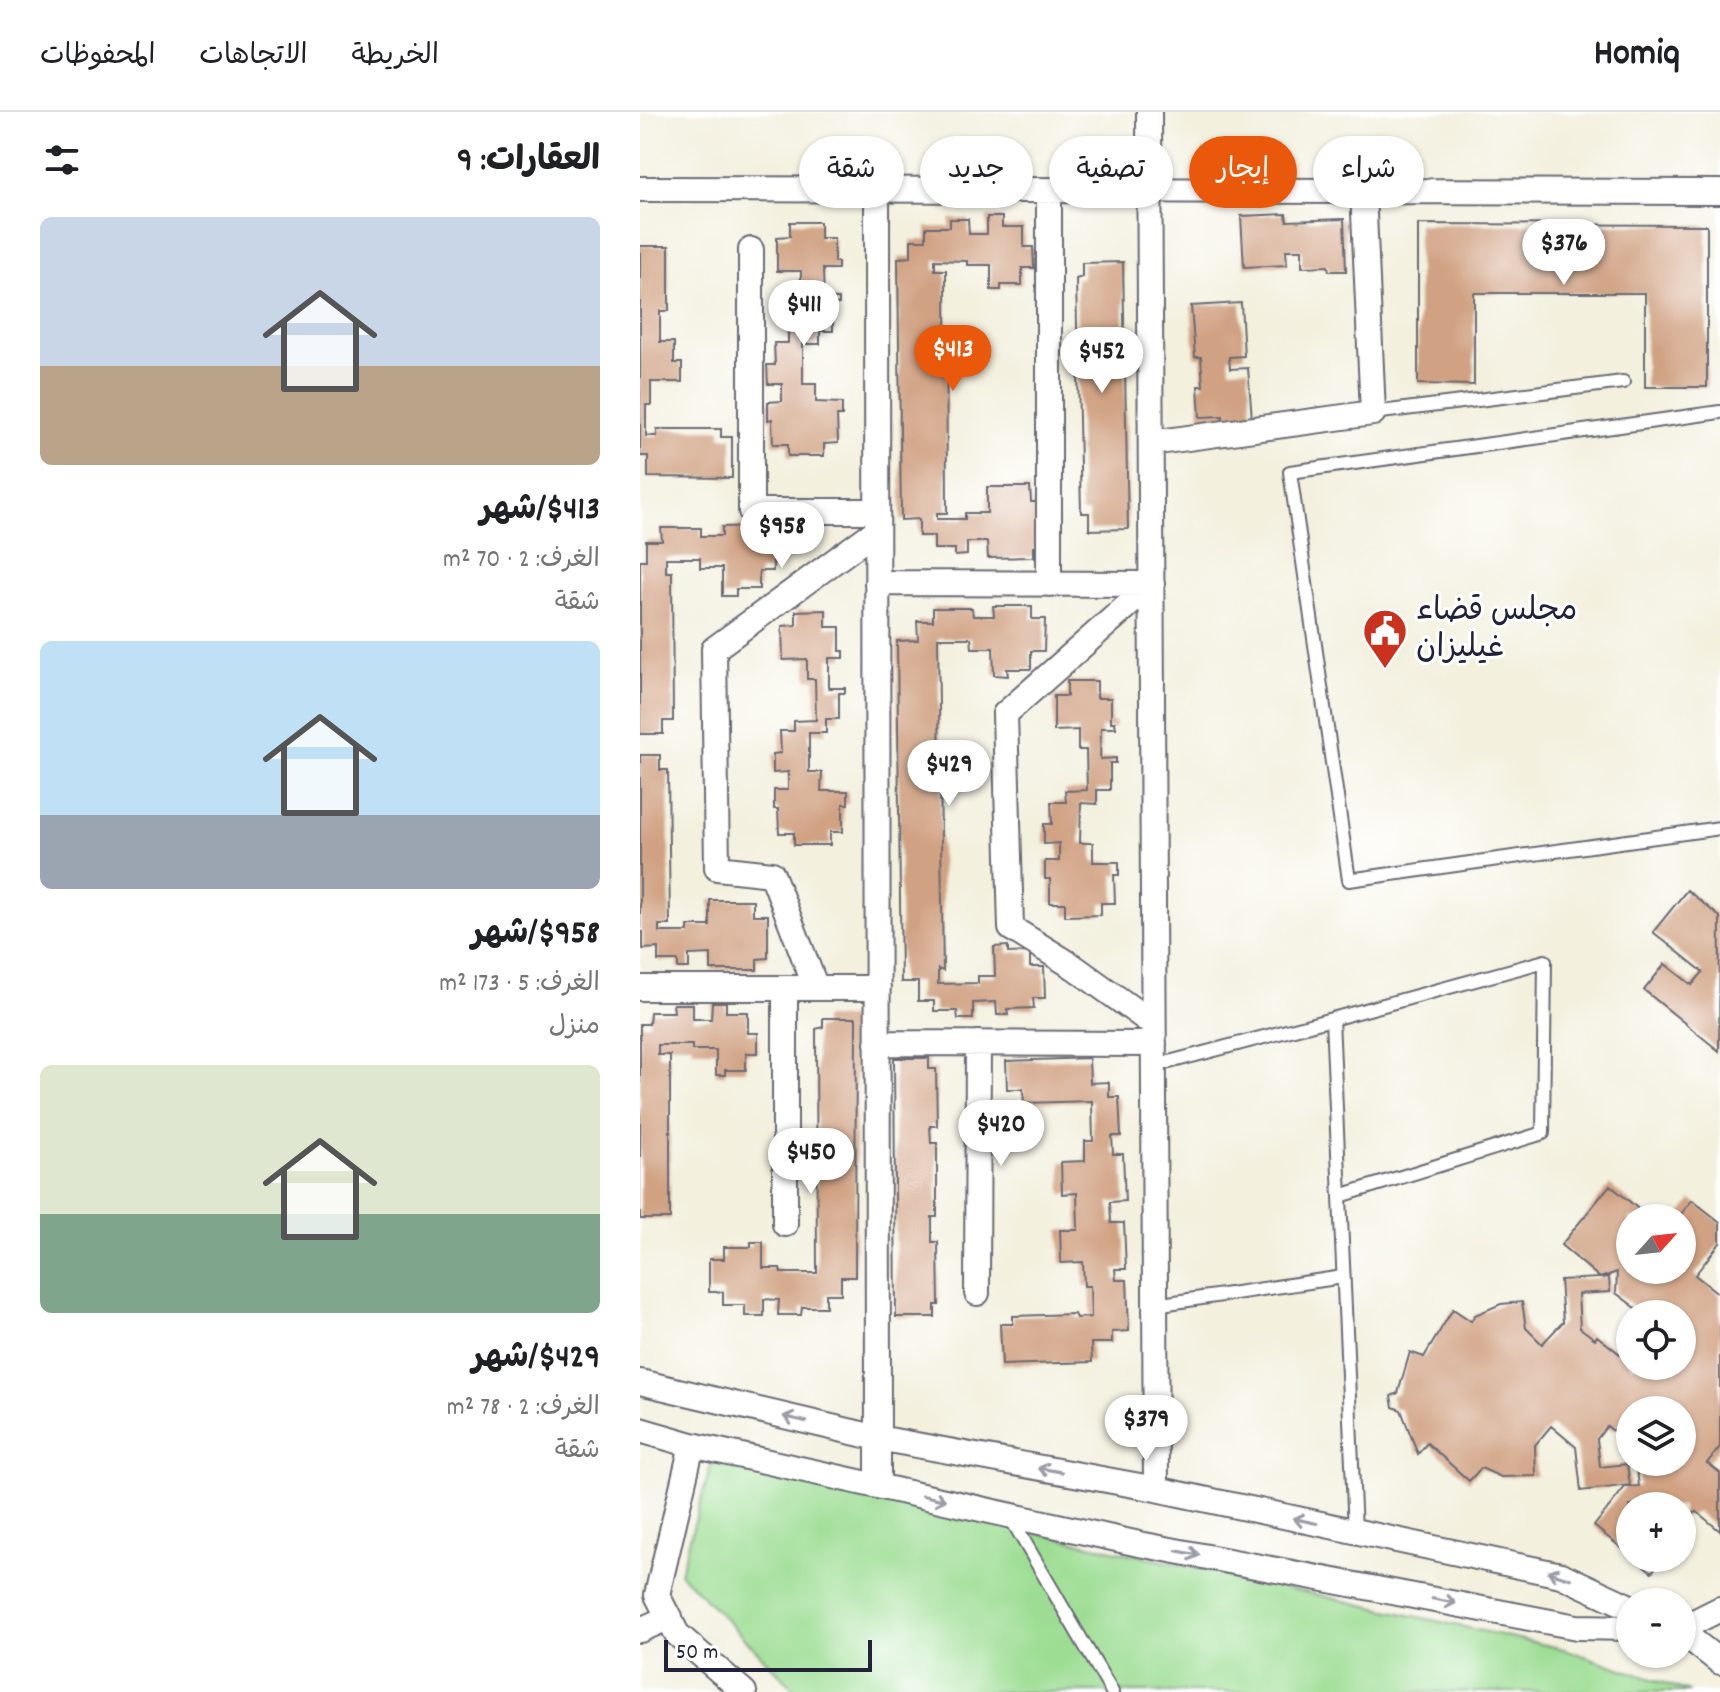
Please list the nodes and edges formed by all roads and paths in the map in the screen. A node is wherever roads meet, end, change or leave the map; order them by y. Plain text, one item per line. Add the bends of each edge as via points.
1 (1149, 112) edge
2 (1149, 136) edge
3 (640, 189) edge
4 (799, 190) edge
5 (904, 190) edge
6 (1049, 190) edge
7 (1173, 191) edge
8 (1313, 191) edge
9 (1424, 191) edge
10 (1720, 192) edge
11 (877, 208) edge
12 (1049, 208) edge
13 (1149, 208) edge
14 (1364, 208) edge
15 (751, 250) dead end
16 (1623, 382) dead end
17 (1720, 412) edge
18 (1373, 413) junction
19 (1151, 443) junction
20 (877, 521) junction
21 (877, 583) junction
22 (1049, 584) junction
23 (1152, 584) junction
24 (1720, 828) edge
25 (640, 988) edge
26 (785, 988) junction
27 (816, 988) junction
28 (878, 988) junction
29 (1332, 1019) junction
30 (877, 1043) junction
31 (978, 1043) junction
32 (1154, 1045) junction
33 (1340, 1196) junction
34 (785, 1224) dead end
35 (1343, 1277) junction
36 (977, 1293) dead end
37 (1155, 1305) junction
38 (640, 1382) edge
39 (640, 1430) edge
40 (878, 1438) junction
41 (692, 1445) junction
42 (878, 1486) junction
43 (1156, 1489) junction
44 (1008, 1514) junction
45 (1355, 1531) junction
46 (649, 1593) edge
47 (1616, 1601) edge
48 (1720, 1609) edge
49 (670, 1617) junction
50 (1696, 1622) edge
51 (1616, 1628) edge
52 (640, 1630) edge
53 (1696, 1642) edge
54 (1720, 1662) edge
55 (744, 1692) edge
56 (1112, 1692) edge

1 - 2 street
3 - 4 street
5 - 6 street
7 - 8 street
9 - 10 street
11 - 20 street
12 - 22 street
13 - 19 street
14 - 18 street
15 - 20 street via 751,511
16 - 18 lane
17 - 24 lane via 1290,472 1349,880
18 - 19 street
19 - 23 street
20 - 21 street
20 - 27 street via 714,649 717,868 772,874
21 - 22 street
21 - 28 street
22 - 23 street
23 - 32 street
23 - 32 street via 1005,714 1011,928 1074,967
25 - 26 street
26 - 27 street
26 - 34 street
27 - 28 street
28 - 30 street
29 - 32 lane
29 - 33 lane
29 - 33 lane via 1545,961 1543,1133
30 - 31 street
30 - 40 street
31 - 32 street
31 - 36 street
32 - 37 street
33 - 35 lane
35 - 37 lane
35 - 45 lane
37 - 43 street
40 -> 38 street
39 - 41 street
40 - 42 street
43 -> 40 street
41 - 42 street
41 - 46 street
42 -> 44 street
45 -> 43 street
44 -> 51 street via 1577,1627
44 - 56 lane
47 -> 45 street via 1561,1575
46 - 49 street
48 - 50 street
49 - 52 street
49 - 55 street via 677,1634
53 - 54 street

